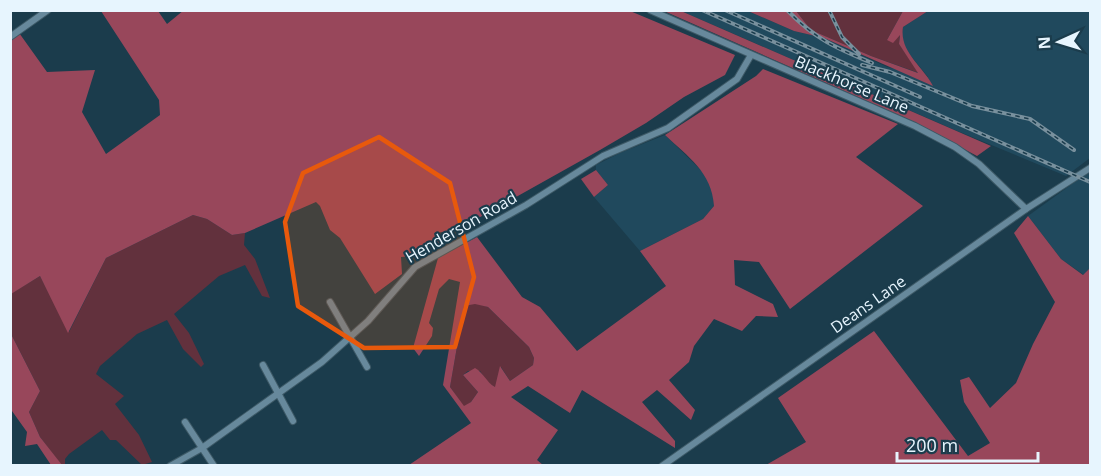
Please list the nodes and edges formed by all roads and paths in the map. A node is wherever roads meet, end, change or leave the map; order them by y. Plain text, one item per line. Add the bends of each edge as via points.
1 (48, 10) edge
2 (650, 10) edge
3 (10, 37) edge
4 (751, 55) junction
5 (1090, 168) edge
6 (1026, 209) junction
7 (330, 302) dead end
8 (350, 338) junction
9 (263, 365) dead end
10 (367, 367) dead end
11 (279, 394) junction
12 (293, 421) dead end
13 (185, 422) dead end
14 (202, 448) junction
15 (170, 465) edge
16 (214, 465) edge
17 (662, 465) edge

1 - 3 street
2 - 4 street, Blackhorse Lane
4 - 6 street, Blackhorse Lane via 955,147
4 - 8 street, Henderson Road via 737,79 668,128 603,156 526,205 415,267
5 - 6 street, Deans Lane
6 - 17 street, Deans Lane
7 - 8 street
8 - 10 street
8 - 11 street, Henderson Road
9 - 11 street
11 - 12 street
11 - 14 street, Henderson Road
13 - 14 street
14 - 15 street, Henderson Road
14 - 16 street

